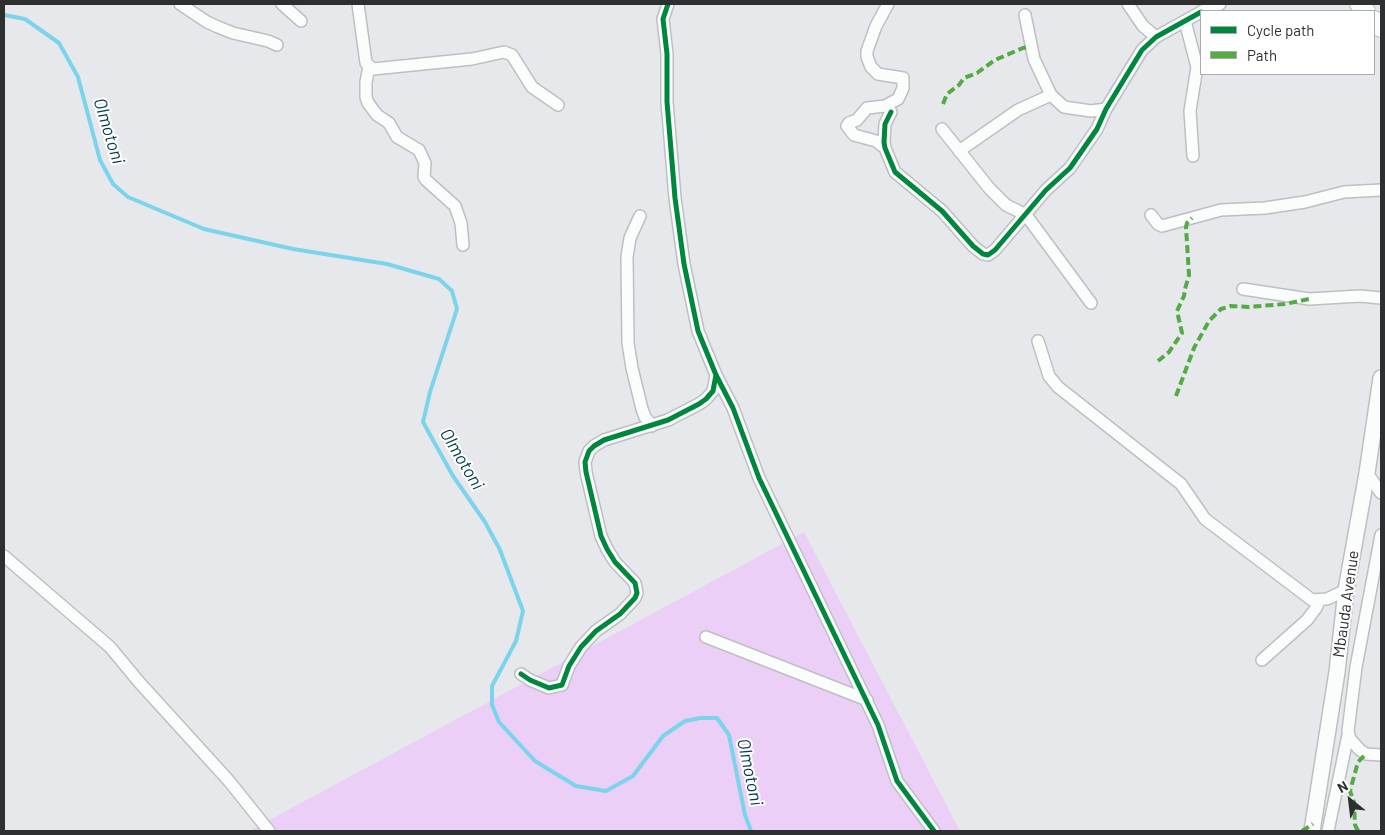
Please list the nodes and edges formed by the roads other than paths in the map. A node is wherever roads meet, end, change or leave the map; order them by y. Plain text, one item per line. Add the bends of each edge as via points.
1 (180, 4) edge
2 (282, 4) edge
3 (358, 4) edge
4 (668, 4) edge
5 (888, 4) edge
6 (1128, 4) edge
7 (1220, 4) edge
8 (1205, 10) edge
9 (1200, 12) edge
10 (1025, 15) dead end
11 (1185, 20) junction
12 (300, 21) dead end
13 (1156, 37) junction
14 (277, 45) dead end
15 (370, 67) junction
16 (1051, 95) junction
17 (558, 105) dead end
18 (1106, 109) junction
19 (891, 112) dead end
20 (942, 129) dead end
21 (884, 148) junction
22 (959, 151) junction
23 (1193, 156) dead end
24 (1381, 190) edge
25 (1026, 215) junction
26 (1151, 215) dead end
27 (640, 216) dead end
28 (463, 245) dead end
29 (1242, 289) dead end
30 (1381, 298) edge
31 (1091, 303) dead end
32 (1038, 341) dead end
33 (716, 375) junction
34 (1381, 378) edge
35 (652, 426) junction
36 (1367, 473) junction
37 (1381, 493) edge
38 (1381, 535) edge
39 (4, 556) edge
40 (1346, 590) junction
41 (1319, 601) junction
42 (706, 637) dead end
43 (1262, 660) dead end
44 (521, 674) dead end
45 (867, 700) junction
46 (1348, 735) junction
47 (1381, 755) edge
48 (269, 831) edge
49 (934, 831) edge
50 (1312, 831) edge
51 (1328, 831) edge

1 - 14 street via 218,27
2 - 12 street
3 - 15 street via 366,63
4 - 33 street via 663,19 675,198 698,331
5 - 21 street via 876,26 867,57 878,74 904,78 903,88 898,99 885,106 867,108 847,126 854,135 876,141
6 - 13 street via 1143,26
7 - 8 street
9 - 11 street
10 - 16 street via 1034,59
11 - 13 street
11 - 23 street via 1197,67 1190,111
13 - 18 street via 1138,56
15 - 17 street via 424,65 504,52 512,55 532,87
15 - 28 street via 366,82 368,103 376,115 389,123 397,137 419,150 425,163 424,177 455,206
16 - 18 street via 1064,107 1091,111
16 - 22 street via 1018,110
18 - 25 street via 1092,137 1070,168
19 - 21 street via 886,124
20 - 22 street
21 - 25 street via 898,175 942,211 958,232 983,254 988,255 995,250
22 - 25 street via 1006,205
24 - 26 street via 1344,192 1266,208 1221,210 1162,226
25 - 31 street
27 - 35 street via 630,238 627,257 628,344 642,408
29 - 30 street via 1309,298
32 - 41 street via 1049,376 1058,386 1181,484 1205,519 1291,586
33 - 35 street via 713,391 706,399
33 - 45 street via 733,408 759,478
34 - 36 street, Mbauda Avenue
35 - 44 street via 604,440 589,451 585,462 600,536 615,562 635,583 635,598 581,648 562,685 549,688
36 - 37 street
36 - 40 street, Mbauda Avenue
38 - 46 street via 1356,667
39 - 48 street via 110,647
40 - 41 street
40 - 50 street, Mbauda Avenue via 1337,672
41 - 43 street via 1307,620
42 - 45 street
45 - 49 street via 897,782
46 - 47 street via 1366,754
46 - 51 street

